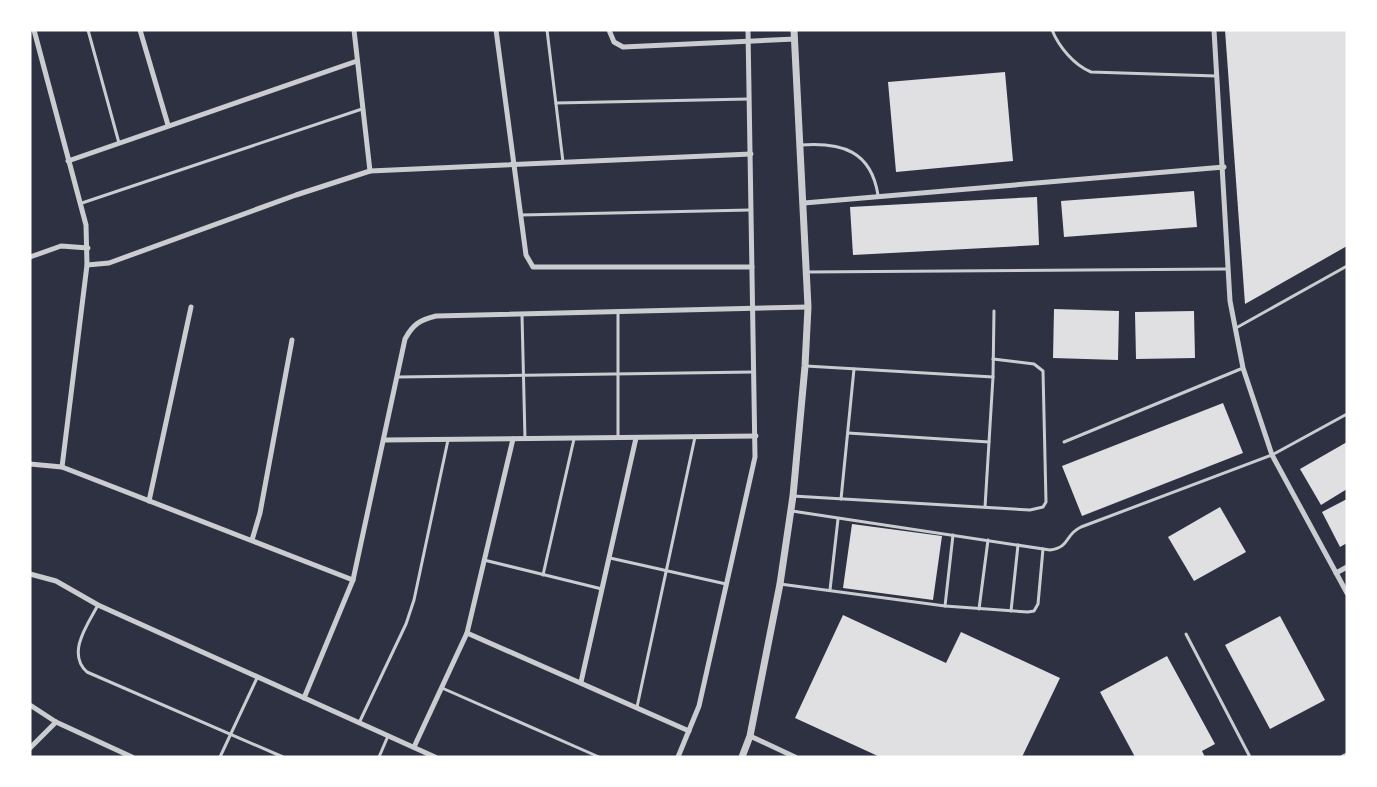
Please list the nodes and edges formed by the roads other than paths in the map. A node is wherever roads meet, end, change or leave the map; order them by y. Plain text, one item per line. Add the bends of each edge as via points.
1 (34, 30) edge
2 (88, 30) edge
3 (140, 30) edge
4 (354, 30) edge
5 (496, 30) edge
6 (547, 30) edge
7 (609, 30) edge
8 (748, 30) edge
9 (794, 30) edge
10 (1052, 30) edge
11 (1214, 30) edge
12 (795, 39) junction
13 (748, 42) junction
14 (357, 61) junction
15 (1218, 76) junction
16 (749, 99) junction
17 (556, 103) junction
18 (362, 109) junction
19 (168, 125) junction
20 (119, 143) junction
21 (801, 145) junction
22 (751, 154) junction
23 (68, 161) junction
24 (563, 162) junction
25 (514, 164) junction
26 (1224, 167) junction
27 (370, 171) junction
28 (878, 197) junction
29 (82, 203) junction
30 (804, 203) junction
31 (752, 210) junction
32 (521, 215) junction
33 (88, 248) junction
34 (30, 256) edge
35 (87, 265) junction
36 (1347, 266) edge
37 (752, 267) junction
38 (1229, 269) junction
39 (807, 272) junction
40 (191, 307) dead end
41 (808, 307) junction
42 (754, 310) junction
43 (994, 311) dead end
44 (618, 312) junction
45 (522, 315) junction
46 (1234, 329) junction
47 (292, 340) dead end
48 (993, 359) junction
49 (805, 366) junction
50 (1243, 368) junction
51 (854, 369) junction
52 (755, 372) junction
53 (618, 374) junction
54 (523, 376) junction
55 (398, 377) junction
56 (993, 377) junction
57 (1347, 414) edge
58 (848, 433) junction
59 (756, 436) junction
60 (695, 437) junction
61 (574, 438) junction
62 (618, 438) junction
63 (636, 438) junction
64 (513, 439) junction
65 (525, 439) junction
66 (385, 440) junction
67 (448, 440) junction
68 (989, 442) junction
69 (1064, 442) dead end
70 (1272, 455) junction
71 (30, 464) edge
72 (62, 467) junction
73 (793, 496) junction
74 (842, 499) junction
75 (149, 501) junction
76 (984, 507) junction
77 (791, 511) junction
78 (838, 519) junction
79 (953, 535) junction
80 (988, 539) junction
81 (252, 540) junction
82 (1018, 544) junction
83 (1043, 549) junction
84 (608, 558) junction
85 (484, 560) junction
86 (1347, 567) edge
87 (666, 572) junction
88 (1336, 573) junction
89 (30, 574) edge
90 (543, 575) junction
91 (353, 580) junction
92 (726, 584) junction
93 (780, 584) junction
94 (602, 589) junction
95 (830, 590) junction
96 (1347, 593) edge
97 (98, 605) junction
98 (945, 606) junction
99 (979, 609) junction
100 (1011, 612) junction
101 (467, 633) junction
102 (1186, 634) dead end
103 (257, 678) junction
104 (581, 682) junction
105 (442, 688) junction
106 (304, 698) junction
107 (30, 705) edge
108 (637, 707) junction
109 (56, 722) junction
110 (359, 723) junction
111 (690, 731) junction
112 (231, 734) junction
113 (388, 736) junction
114 (750, 736) junction
115 (414, 747) junction
116 (30, 748) edge
117 (132, 757) edge
118 (220, 757) edge
119 (283, 757) edge
120 (379, 757) edge
121 (435, 757) edge
122 (599, 757) edge
123 (678, 757) edge
124 (742, 757) edge
125 (795, 757) edge
126 (1250, 757) edge

1 - 23 street
2 - 20 lane
3 - 19 street
4 - 14 street
5 - 25 street
6 - 17 lane
7 - 13 street via 614,42 622,46
8 - 13 street
9 - 12 street
10 - 15 lane via 1081,68 1091,72
11 - 15 street
12 - 13 street
12 - 21 street
13 - 16 street
14 - 18 street
14 - 19 street
15 - 26 street
16 - 17 lane
16 - 22 street
17 - 24 lane
18 - 27 street
18 - 29 lane
19 - 20 street
20 - 23 street
21 - 28 lane via 837,145 861,158 875,177
21 - 30 street
22 - 24 street
22 - 31 street
23 - 29 street
24 - 25 street
25 - 27 street
25 - 32 street
26 - 28 street
26 - 38 street
27 - 35 street via 109,262
28 - 30 street
29 - 33 street
30 - 39 street
31 - 32 lane
31 - 37 street
32 - 37 street via 526,255 538,269
33 - 34 street via 61,246
33 - 35 street
35 - 72 street
36 - 46 lane
37 - 42 street
38 - 39 lane
38 - 46 street
39 - 41 street
40 - 75 street
41 - 42 street
41 - 49 street
42 - 44 street
42 - 52 street
43 - 48 lane
44 - 45 street
44 - 53 lane
45 - 54 lane
45 - 55 street via 436,316 421,320 412,326 405,339
46 - 50 street
47 - 81 street
48 - 56 lane
48 - 76 lane via 1034,363 1043,371 1046,502 1043,507 1030,510
49 - 51 lane
49 - 73 street
50 - 69 lane
50 - 70 street
51 - 56 lane
51 - 58 lane
52 - 53 lane
52 - 59 street
53 - 54 lane
53 - 62 lane
54 - 55 lane
54 - 65 lane
55 - 66 street
56 - 68 lane
57 - 70 lane
58 - 68 lane
58 - 74 lane
59 - 60 street
59 - 92 street
60 - 63 street
60 - 87 lane
61 - 62 street
61 - 65 street
61 - 90 lane
62 - 63 street
63 - 84 street
64 - 65 street
64 - 67 street
64 - 85 street
66 - 67 street
66 - 91 street
67 - 110 lane via 414,600
68 - 76 lane
70 - 83 lane via 1081,527 1059,549
70 - 88 street
71 - 72 street
72 - 75 street
73 - 74 lane
73 - 77 street
74 - 76 lane
75 - 81 street
77 - 78 lane
77 - 93 street
78 - 79 lane
78 - 95 lane
79 - 80 lane
79 - 98 lane
80 - 82 lane
80 - 99 lane
81 - 91 street
82 - 83 lane
82 - 100 lane
83 - 100 lane via 1038,604 1034,610
84 - 87 lane
84 - 94 street
85 - 90 lane
85 - 101 street
86 - 88 street
87 - 92 lane
87 - 108 lane
88 - 96 street
89 - 97 street via 56,581
90 - 94 lane
91 - 106 street
92 - 111 street
93 - 95 lane
93 - 114 street
94 - 104 street
95 - 98 lane
97 - 103 street
97 - 112 lane via 79,644 81,667
98 - 99 lane
99 - 100 lane
101 - 104 street
101 - 105 street
102 - 126 lane
103 - 106 street
103 - 112 lane
104 - 108 street
105 - 115 street
105 - 122 lane
106 - 110 street
107 - 109 street
108 - 111 street
109 - 116 street
109 - 117 street
110 - 113 street
111 - 123 street
112 - 118 lane
112 - 119 lane
113 - 115 street
113 - 120 lane
114 - 124 street
114 - 125 street
115 - 121 street

